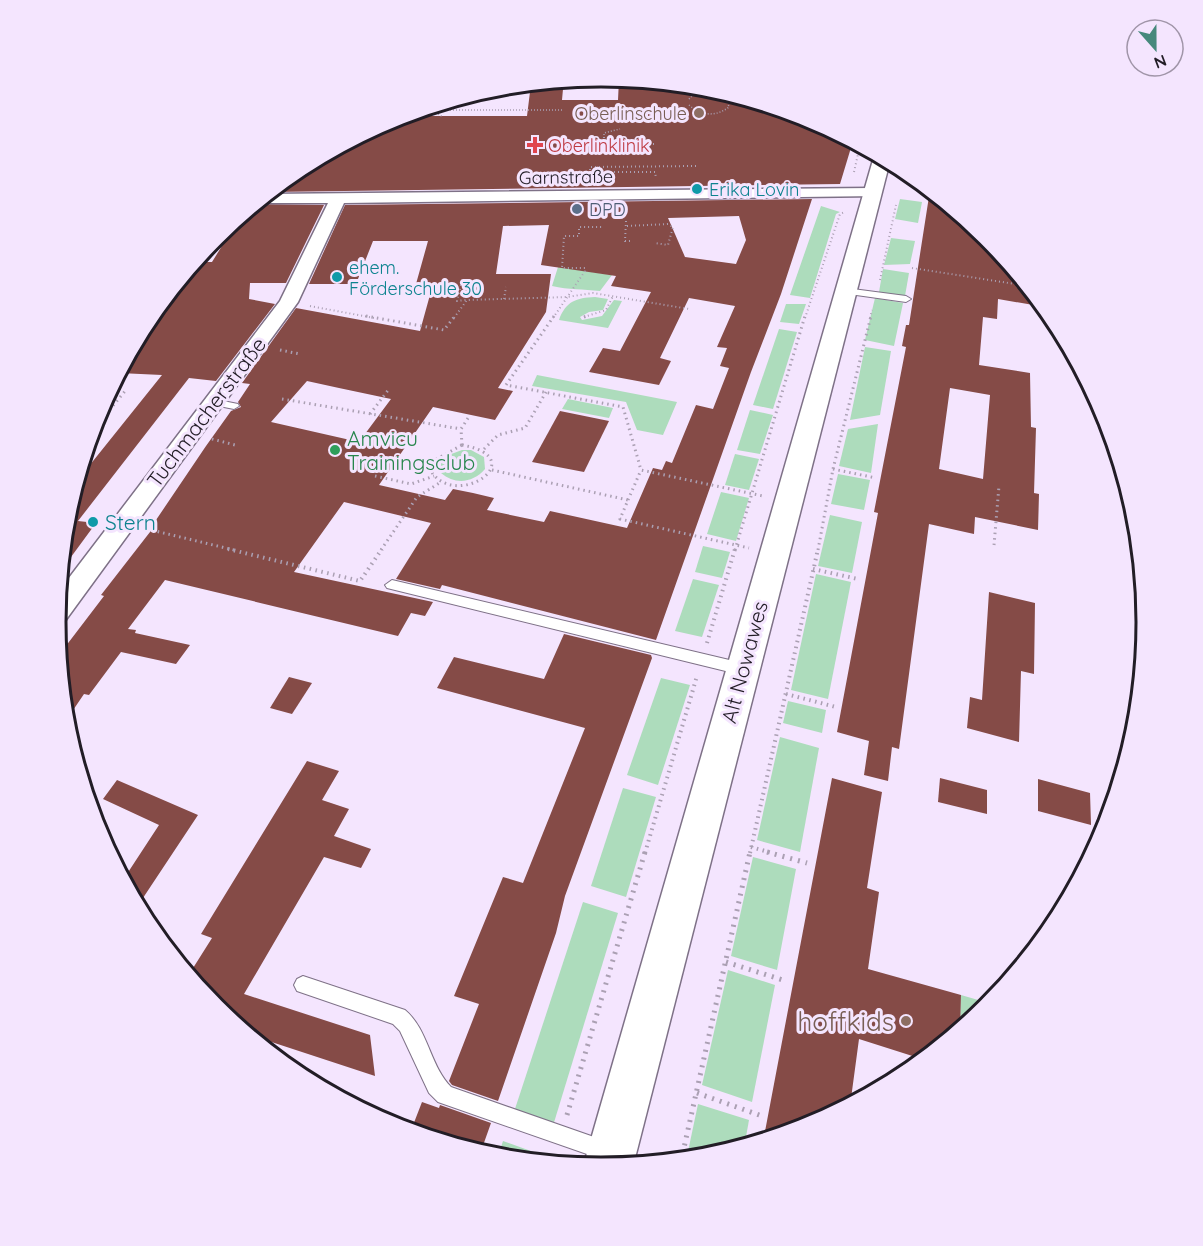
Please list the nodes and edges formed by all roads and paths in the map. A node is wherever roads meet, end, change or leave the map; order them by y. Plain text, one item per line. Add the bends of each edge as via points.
1 (692, 96) edge
2 (689, 99) dead end
3 (729, 104) edge
4 (689, 105) dead end
5 (449, 110) edge
6 (564, 110) dead end
7 (606, 110) dead end
8 (614, 110) dead end
9 (437, 114) edge
10 (443, 117) dead end
11 (620, 129) dead end
12 (588, 144) dead end
13 (604, 144) junction
14 (657, 144) dead end
15 (858, 153) edge
16 (878, 165) edge
17 (696, 166) dead end
18 (590, 172) junction
19 (659, 187) dead end
20 (865, 193) junction
21 (590, 196) junction
22 (897, 197) dead end
23 (275, 199) edge
24 (338, 199) junction
25 (626, 221) dead end
26 (627, 226) junction
27 (604, 227) dead end
28 (630, 241) dead end
29 (656, 243) dead end
30 (912, 268) dead end
31 (1015, 284) edge
32 (465, 285) dead end
33 (506, 287) dead end
34 (845, 291) junction
35 (876, 295) junction
36 (567, 297) junction
37 (613, 297) junction
38 (504, 299) junction
39 (906, 299) dead end
40 (467, 300) junction
41 (289, 302) junction
42 (689, 309) dead end
43 (584, 317) dead end
44 (389, 389) dead end
45 (126, 390) dead end
46 (546, 392) junction
47 (282, 399) dead end
48 (112, 407) edge
49 (370, 414) junction
50 (471, 415) dead end
51 (461, 429) junction
52 (462, 445) junction
53 (484, 449) junction
54 (833, 469) junction
55 (492, 470) junction
56 (641, 470) junction
57 (375, 476) dead end
58 (434, 476) junction
59 (876, 478) dead end
60 (441, 482) junction
61 (999, 486) dead end
62 (770, 497) junction
63 (628, 500) junction
64 (123, 523) junction
65 (736, 545) junction
66 (994, 545) dead end
67 (773, 554) junction
68 (813, 569) junction
69 (858, 579) dead end
70 (393, 585) dead end
71 (67, 600) edge
72 (702, 659) junction
73 (742, 669) junction
74 (786, 694) junction
75 (836, 707) dead end
76 (752, 847) junction
77 (807, 862) dead end
78 (726, 962) junction
79 (786, 981) dead end
80 (303, 985) dead end
81 (697, 1093) junction
82 (762, 1116) dead end
83 (561, 1134) junction
84 (683, 1152) edge
85 (604, 1158) edge
86 (611, 1158) edge

1 - 2 path
3 - 4 path via 719,113 702,113
5 - 6 path
7 - 8 path
9 - 10 path
11 - 13 path via 604,133
12 - 13 path
13 - 14 path
15 - 20 path via 854,171 861,178
16 - 20 street, Alt Nowawes
17 - 18 path via 590,167
18 - 19 path via 655,172
18 - 21 path
20 - 21 street, Garnstraße
20 - 34 street, Alt Nowawes
20 - 62 path via 853,207 840,214 801,328
21 - 24 street, Garnstraße
22 - 35 path
23 - 24 street, Garnstraße
24 - 41 street, Tuchmacherstraße
25 - 26 path
26 - 28 path via 625,241
26 - 29 path via 673,227 668,245
27 - 36 path via 579,227 579,236 564,236 562,268 587,268
30 - 31 path
32 - 40 path via 461,285 457,301
33 - 38 path
34 - 35 lane
34 - 62 street, Alt Nowawes via 812,419
35 - 39 lane
35 - 54 path
36 - 37 path via 593,293
36 - 38 path
36 - 46 path via 506,385
37 - 42 path
37 - 43 path via 606,310
38 - 40 path
40 - 41 path via 444,330
41 - 64 street, Tuchmacherstraße via 224,404
44 - 49 path
45 - 48 path
46 - 53 path via 525,428 498,435
46 - 56 path via 623,407
47 - 49 path
49 - 51 path
50 - 51 path
51 - 52 path
52 - 53 path
52 - 58 path via 440,453 432,468
53 - 55 path via 494,462
54 - 59 path
54 - 68 path
55 - 60 path via 486,478 464,486
55 - 63 path
56 - 62 path
56 - 63 path
57 - 58 path via 411,484
58 - 60 path
60 - 64 path via 417,497 360,581
61 - 66 path
62 - 65 path
62 - 67 street, Alt Nowawes
63 - 65 path via 620,519
64 - 71 street, Tuchmacherstraße
65 - 67 path
65 - 72 path
67 - 73 street, Alt Nowawes
68 - 69 path
68 - 74 path
70 - 72 lane via 531,612
72 - 73 lane
72 - 83 path
73 - 86 street, Alt Nowawes
74 - 75 path
74 - 76 path
76 - 77 path
76 - 78 path
78 - 79 path
78 - 81 path
80 - 83 lane via 398,1017 407,1024 444,1095
81 - 82 path
81 - 84 path
83 - 85 lane

